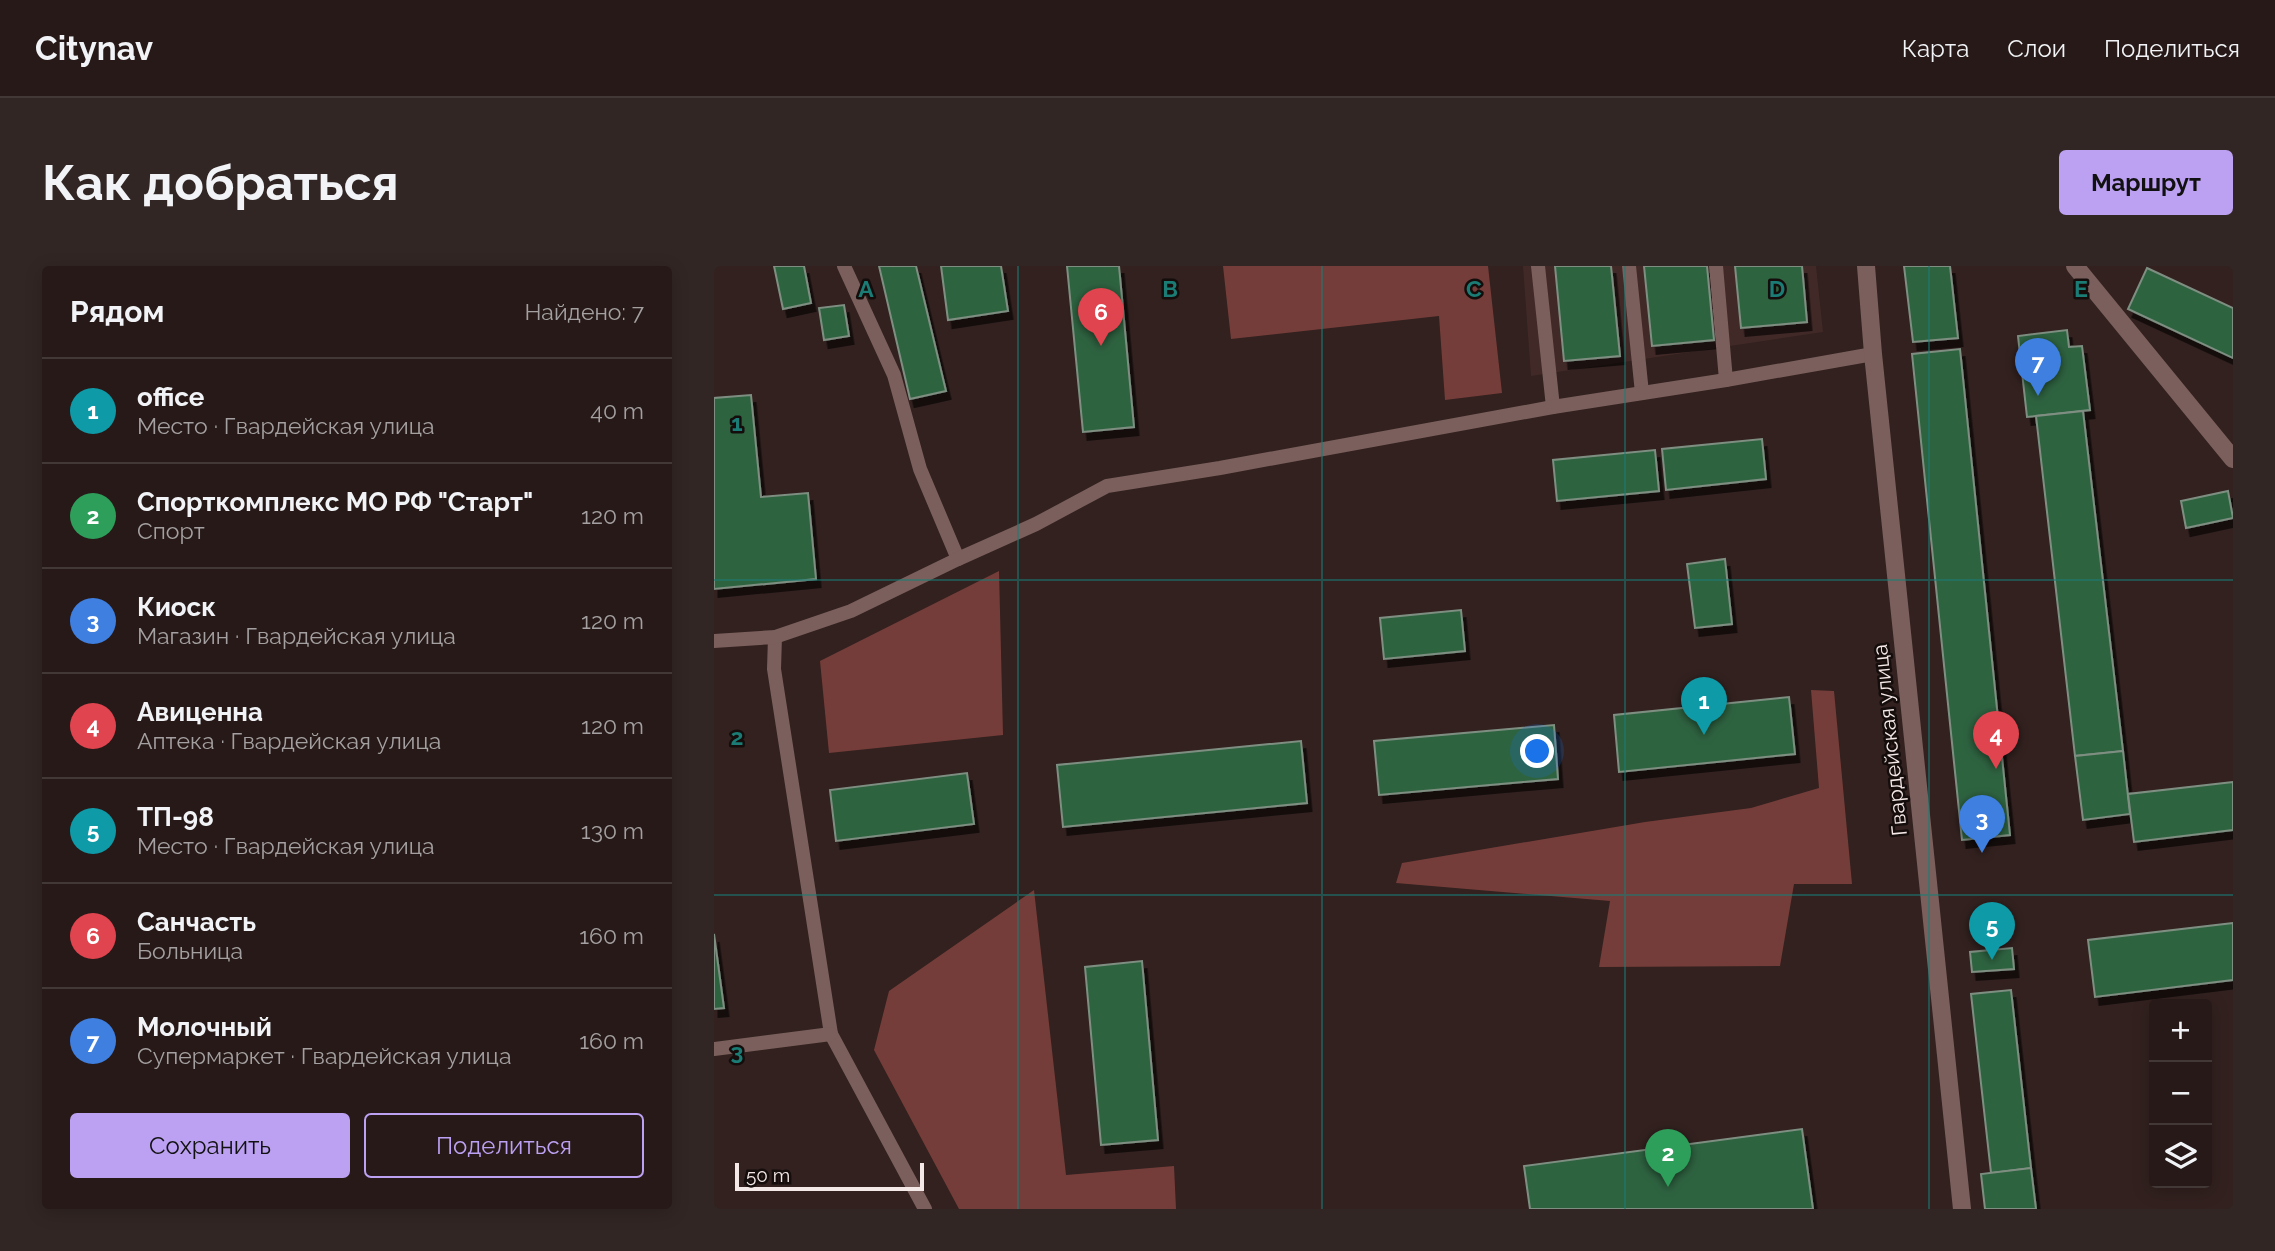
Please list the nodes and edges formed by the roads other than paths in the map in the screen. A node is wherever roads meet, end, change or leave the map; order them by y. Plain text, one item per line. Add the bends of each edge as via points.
1 (844, 266) edge
2 (1538, 266) edge
3 (1629, 266) edge
4 (1716, 266) edge
5 (1866, 266) edge
6 (2075, 266) edge
7 (1873, 354) junction
8 (1726, 380) junction
9 (1642, 393) junction
10 (1553, 407) junction
11 (2233, 459) edge
12 (957, 559) junction
13 (775, 637) junction
14 (714, 641) edge
15 (831, 1034) junction
16 (714, 1049) edge
17 (925, 1209) edge
18 (1962, 1209) edge

1 - 12 lane via 894,375 920,469
2 - 10 lane
3 - 9 lane
4 - 8 lane
5 - 7 street, Гвардейская улица
6 - 11 street
7 - 8 lane
7 - 18 street, Гвардейская улица
8 - 9 lane
9 - 10 lane
10 - 12 lane via 1107,486
12 - 13 lane via 851,611
13 - 14 lane
13 - 15 lane via 774,669
15 - 16 lane
15 - 17 lane

